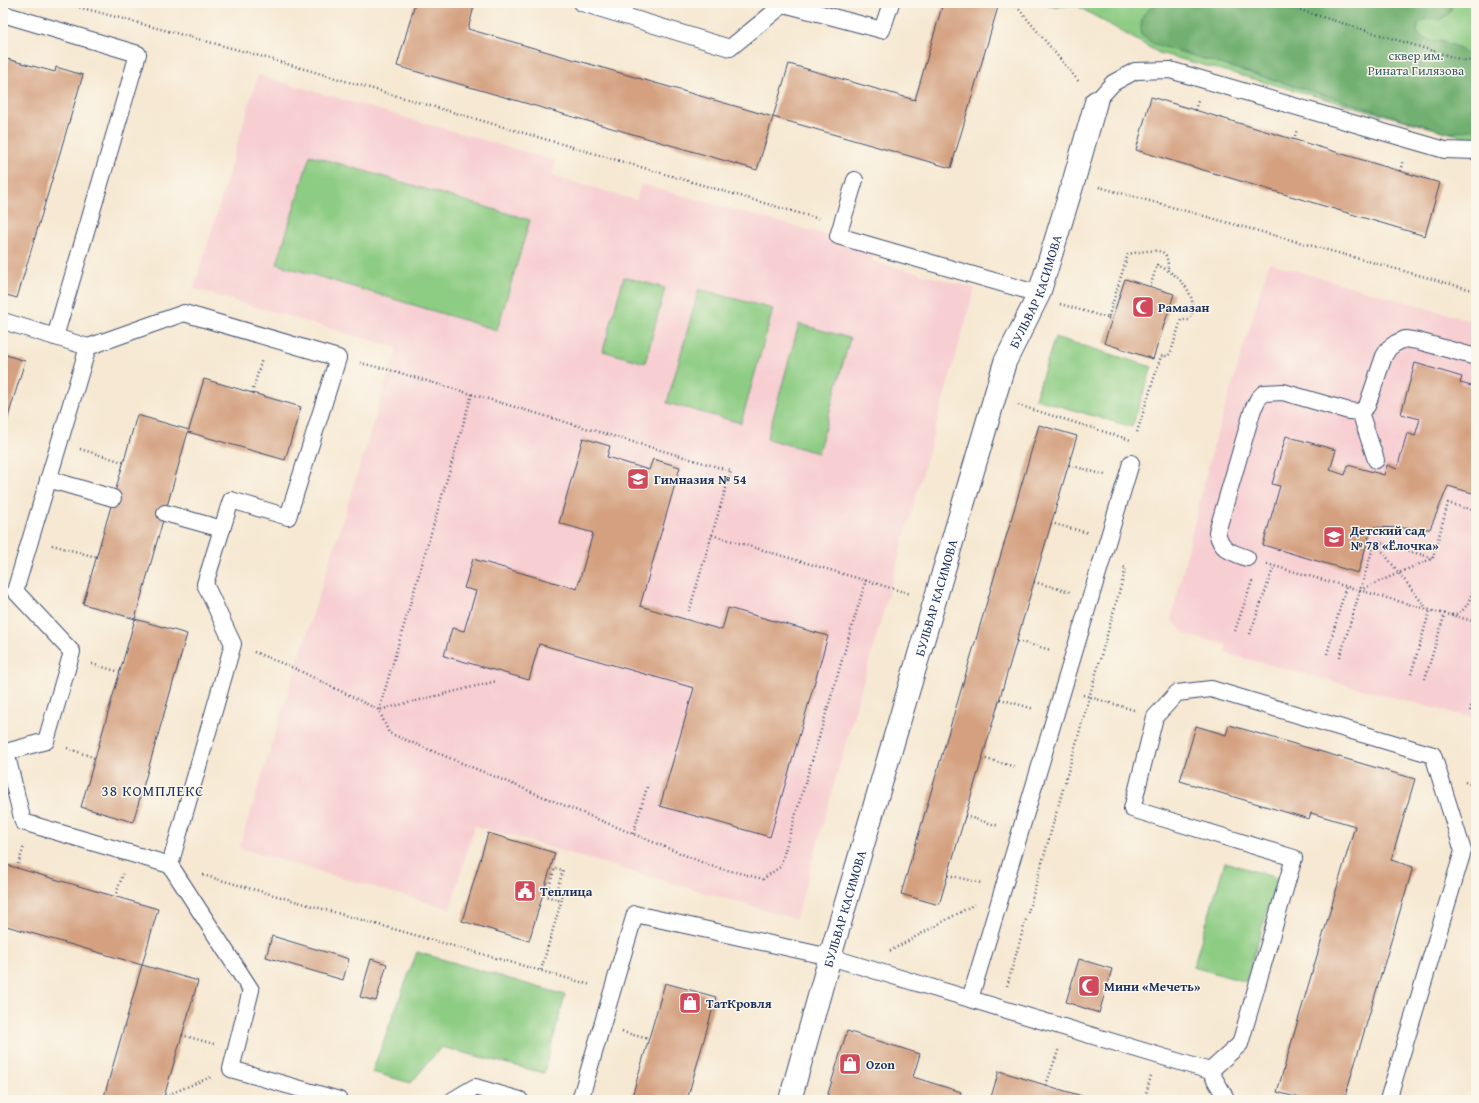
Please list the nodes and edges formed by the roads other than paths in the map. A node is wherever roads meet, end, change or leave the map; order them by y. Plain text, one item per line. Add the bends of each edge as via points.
1 (582, 3) edge
2 (890, 3) edge
3 (3, 14) edge
4 (1096, 102) joint
5 (1476, 151) edge
6 (855, 180) dead end
7 (1040, 294) junction
8 (3, 321) edge
9 (55, 337) junction
10 (88, 347) junction
11 (1476, 357) edge
12 (1360, 412) junction
13 (1376, 460) dead end
14 (1131, 463) road end
15 (48, 480) junction
16 (113, 498) dead end
17 (165, 513) dead end
18 (222, 529) junction
19 (1253, 560) road end
20 (4, 752) edge
21 (170, 865) junction
22 (830, 957) junction
23 (970, 999) junction
24 (1210, 1071) junction
25 (293, 1094) edge
26 (339, 1100) edge
27 (453, 1100) edge
28 (520, 1100) edge
29 (580, 1100) edge
30 (790, 1100) edge
31 (1227, 1100) edge
32 (1388, 1100) edge

1 - 2 lane via 730,48 784,4 882,30
3 - 9 lane via 138,54
4 - 5 lane via 1114,83 1135,71 1170,70 1445,150
4 - 7 street, БУЛЬВАР КАСИМОВА
6 - 7 lane via 838,236
7 - 22 street, БУЛЬВАР КАСИМОВА via 1005,362
8 - 9 lane
9 - 10 lane
10 - 15 lane
10 - 18 lane via 184,313 338,358 288,517 231,500
11 - 12 lane via 1418,341 1405,339 1396,343 1384,356 1367,406
12 - 13 lane
12 - 19 lane via 1284,392 1264,393 1258,399 1217,532 1219,541 1225,549
14 - 23 lane
15 - 16 lane
15 - 20 lane via 15,591 72,652 46,740
17 - 18 lane
18 - 21 lane via 205,584 233,644
20 - 21 lane via 23,822
21 - 25 lane via 251,990 231,1068
22 - 23 lane
22 - 29 lane via 635,914
22 - 30 street, БУЛЬВАР КАСИМОВА
23 - 24 lane
24 - 31 lane
24 - 32 lane via 1240,1044 1294,858 1132,809 1155,716 1177,693 1211,689 1433,755 1463,851
25 - 26 lane
27 - 28 lane via 475,1087

